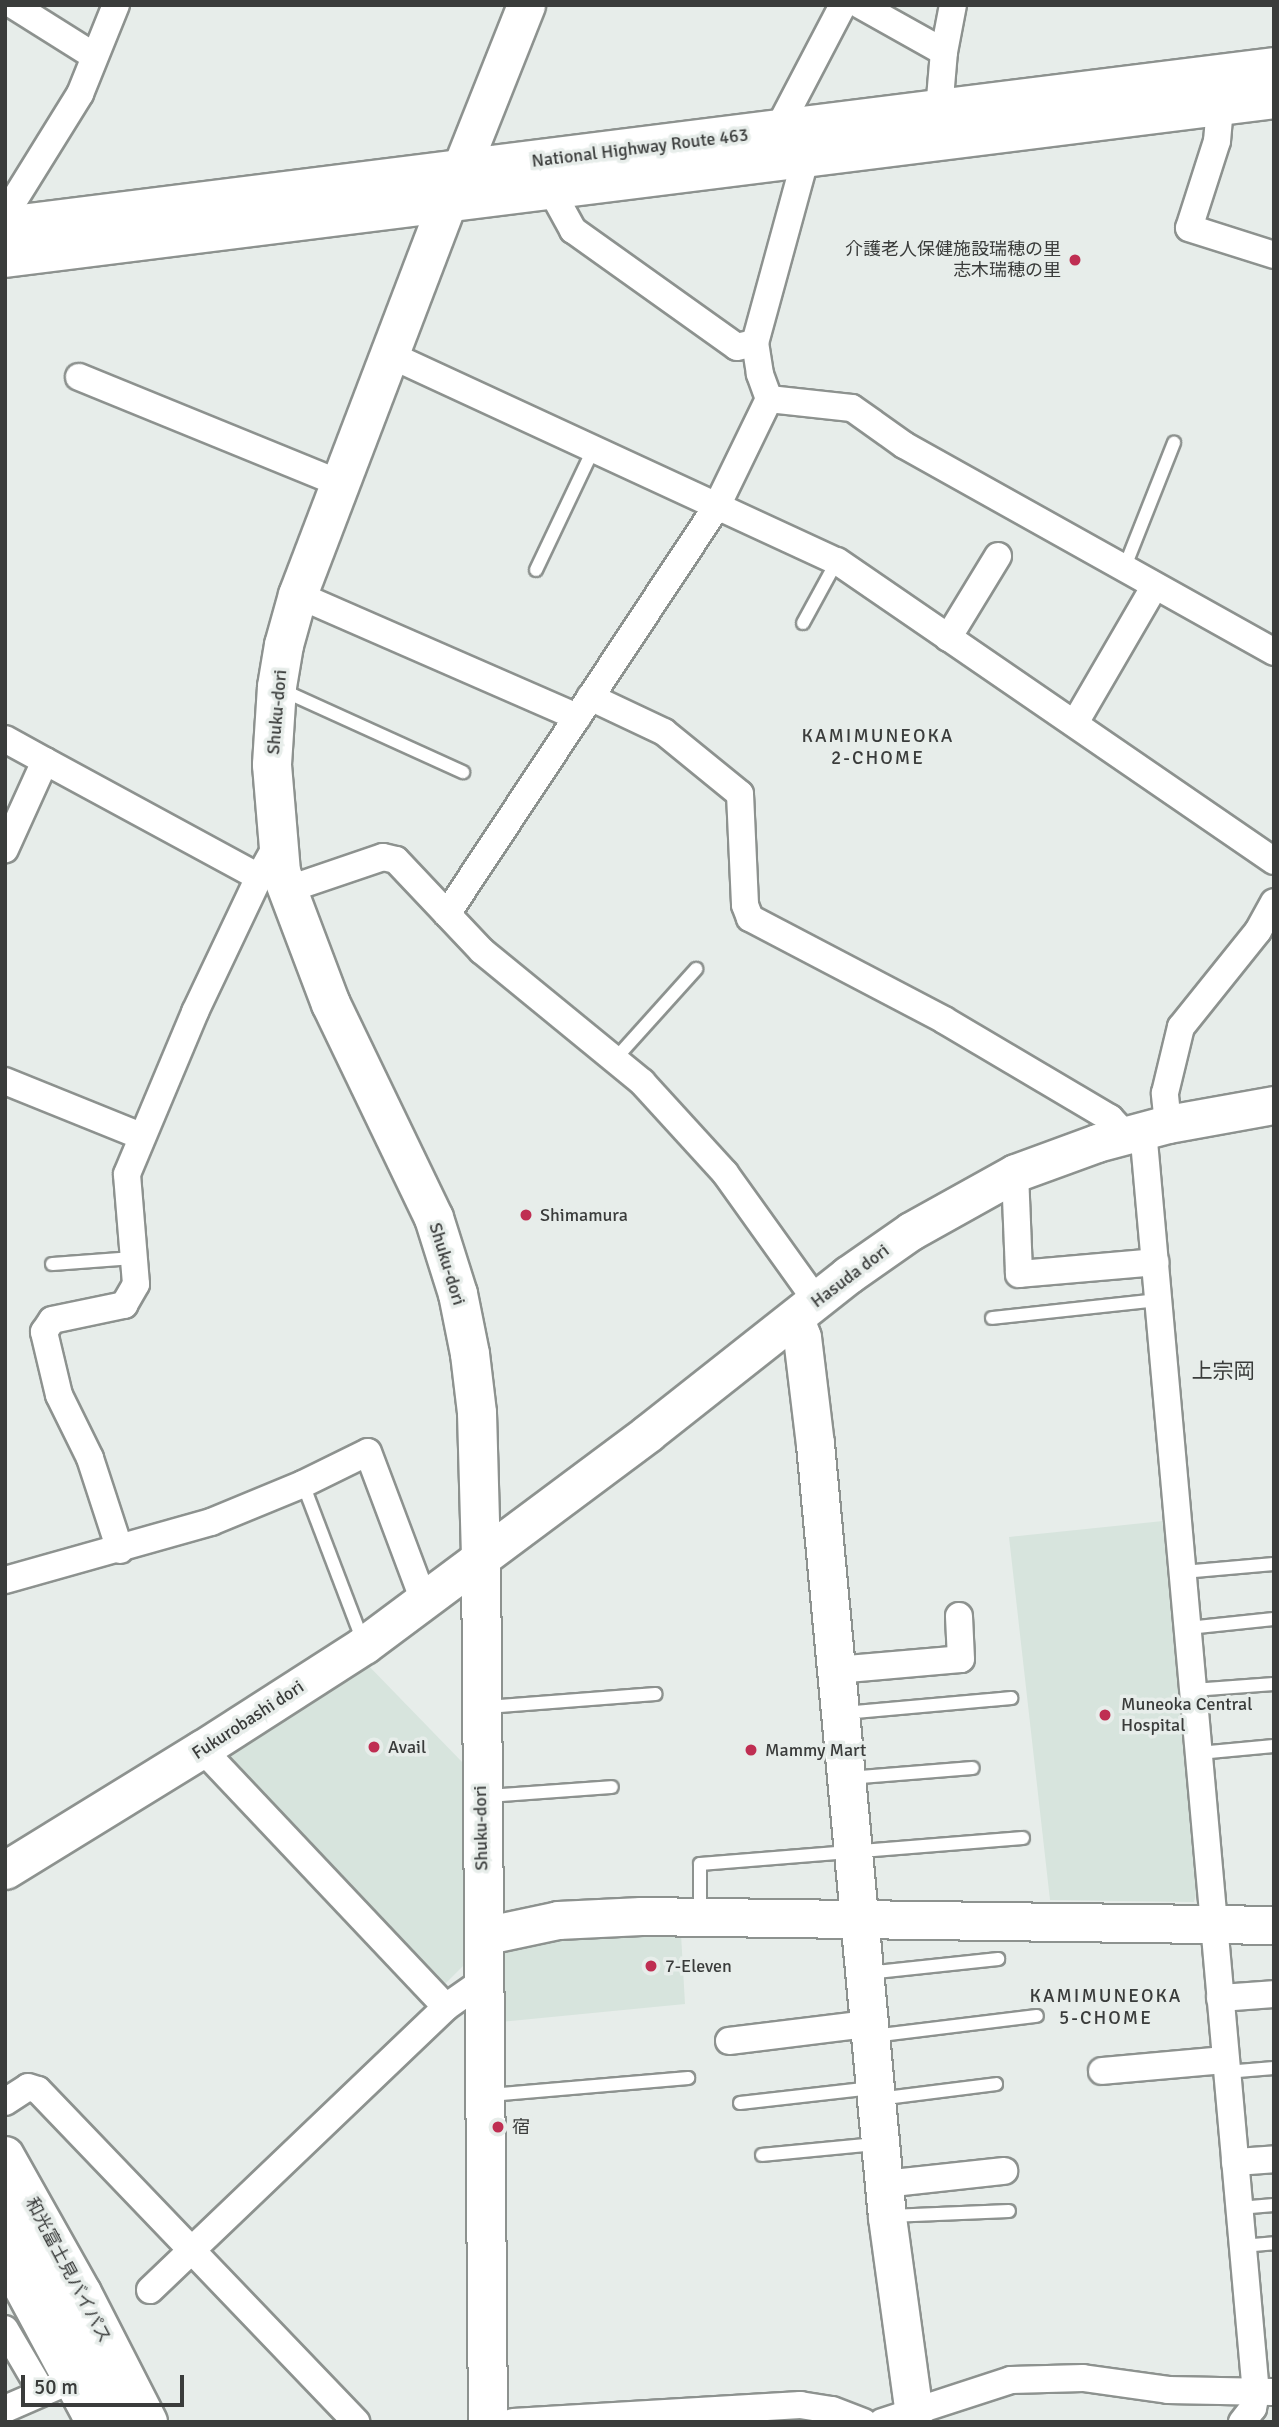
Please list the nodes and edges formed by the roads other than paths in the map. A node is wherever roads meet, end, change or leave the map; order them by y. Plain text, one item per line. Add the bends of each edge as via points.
1 (13, 5) edge
2 (116, 5) edge
3 (526, 5) edge
4 (843, 5) edge
5 (860, 5) edge
6 (953, 5) edge
7 (944, 52) junction
8 (94, 56) junction
9 (1274, 67) edge
10 (1274, 99) edge
11 (1220, 107) junction
12 (939, 110) junction
13 (777, 131) junction
14 (806, 157) junction
15 (453, 188) junction
16 (551, 190) junction
17 (7, 236) edge
18 (1274, 255) edge
19 (755, 343) junction
20 (388, 354) junction
21 (79, 377) dead end
22 (769, 399) junction
23 (1174, 443) dead end
24 (594, 448) junction
25 (339, 483) junction
26 (718, 504) junction
27 (998, 556) dead end
28 (837, 561) junction
29 (1124, 569) junction
30 (536, 570) dead end
31 (1154, 587) junction
32 (298, 595) junction
33 (803, 623) dead end
34 (948, 638) junction
35 (1274, 652) edge
36 (277, 687) junction
37 (584, 707) junction
38 (1075, 723) junction
39 (5, 739) edge
40 (45, 761) junction
41 (463, 772) dead end
42 (5, 849) edge
43 (1274, 861) edge
44 (276, 871) junction
45 (1274, 902) edge
46 (447, 914) junction
47 (696, 969) dead end
48 (615, 1058) junction
49 (5, 1081) edge
50 (1274, 1105) edge
51 (1145, 1129) junction
52 (141, 1136) junction
53 (1016, 1173) junction
54 (134, 1258) junction
55 (1156, 1262) junction
56 (52, 1264) dead end
57 (1159, 1300) junction
58 (805, 1310) junction
59 (992, 1318) dead end
60 (303, 1484) junction
61 (120, 1550) junction
62 (481, 1555) junction
63 (1274, 1564) edge
64 (1183, 1572) junction
65 (5, 1580) edge
66 (424, 1601) junction
67 (959, 1616) dead end
68 (1274, 1619) edge
69 (1188, 1628) junction
70 (364, 1645) junction
71 (836, 1670) junction
72 (1274, 1684) edge
73 (1194, 1690) junction
74 (655, 1694) dead end
75 (1011, 1698) dead end
76 (480, 1708) junction
77 (839, 1713) junction
78 (1274, 1746) edge
79 (202, 1749) junction
80 (1199, 1753) junction
81 (973, 1768) dead end
82 (846, 1778) junction
83 (612, 1787) dead end
84 (481, 1797) junction
85 (1023, 1838) dead end
86 (852, 1853) junction
87 (5, 1870) edge
88 (700, 1916) junction
89 (1274, 1925) edge
90 (1215, 1934) junction
91 (860, 1940) junction
92 (998, 1959) dead end
93 (483, 1962) junction
94 (1274, 1994) edge
95 (437, 1998) junction
96 (1220, 1998) junction
97 (1037, 2015) dead end
98 (869, 2030) junction
99 (729, 2041) dead end
100 (1226, 2066) junction
101 (1274, 2068) edge
102 (1102, 2071) dead end
103 (688, 2078) dead end
104 (996, 2084) dead end
105 (875, 2093) junction
106 (484, 2096) junction
107 (5, 2102) edge
108 (740, 2103) dead end
109 (880, 2144) junction
110 (762, 2155) dead end
111 (5, 2156) edge
112 (1274, 2159) edge
113 (1235, 2162) junction
114 (1004, 2171) dead end
115 (885, 2200) junction
116 (1274, 2205) edge
117 (1239, 2208) junction
118 (1009, 2211) dead end
119 (5, 2215) edge
120 (1274, 2244) edge
121 (185, 2245) junction
122 (1242, 2246) junction
123 (5, 2266) edge
124 (150, 2290) dead end
125 (5, 2329) edge
126 (68, 2382) junction
127 (42, 2392) junction
128 (1265, 2393) edge
129 (5, 2409) edge
130 (904, 2419) edge
131 (98, 2422) edge
132 (116, 2422) edge
133 (148, 2422) edge
134 (356, 2422) edge
135 (488, 2422) edge
136 (513, 2422) edge
137 (864, 2422) edge
138 (1242, 2422) edge

1 - 8 street
2 - 8 street
3 - 15 street
4 - 13 street
5 - 7 street
6 - 7 street
7 - 12 street
8 - 17 street via 62,127 8,210
9 - 12 main road, National Highway Route 463
10 - 11 main road, National Highway Route 463
11 - 14 main road, National Highway Route 463
11 - 18 street via 1217,141 1189,228
12 - 13 main road, National Highway Route 463
13 - 15 main road, National Highway Route 463
14 - 16 main road, National Highway Route 463
14 - 19 street
15 - 16 main road, National Highway Route 463
15 - 17 main road, National Highway Route 463
15 - 20 main road, Shuku-dori
16 - 19 street via 573,230 737,347
19 - 22 street
20 - 24 street
20 - 25 main road, Shuku-dori
21 - 25 street
22 - 26 street
22 - 29 street via 852,408 904,445
23 - 29 lane
24 - 26 street
24 - 30 lane
25 - 32 main road, Shuku-dori
26 - 28 street
26 - 37 street
27 - 34 street
28 - 33 lane
28 - 34 street
29 - 31 street
31 - 35 street
31 - 38 street
32 - 36 main road, Shuku-dori
32 - 37 street
34 - 38 street
36 - 41 lane
36 - 44 main road, Shuku-dori via 272,765
37 - 46 street
37 - 51 street via 664,732 740,794 745,905 750,918 944,1020 1110,1118
38 - 43 street
39 - 40 street
40 - 42 street
40 - 44 street
44 - 46 street via 383,857 396,860
44 - 52 street
44 - 62 main road, Shuku-dori via 331,1004 434,1218 458,1294 477,1413
45 - 51 street via 1258,931 1181,1027 1165,1093
46 - 48 street via 482,951
47 - 48 lane
48 - 58 street via 726,1173
49 - 52 street
50 - 51 street, Hasuda dori
51 - 53 street, Hasuda dori
51 - 55 street
52 - 54 street via 127,1174
53 - 55 street via 1019,1274
53 - 58 street, Hasuda dori via 911,1231
54 - 56 lane
54 - 61 street via 136,1284 124,1305 52,1320 44,1332 59,1395 90,1458
55 - 57 street
57 - 59 lane
57 - 64 street
58 - 62 street, Hasuda dori
58 - 71 street via 802,1337
60 - 61 street via 211,1522
60 - 66 street via 368,1452
60 - 70 lane
61 - 65 street
62 - 66 street, Fukurobashi dori
62 - 76 main road, Shuku-dori
63 - 64 lane
64 - 69 street
66 - 70 street, Fukurobashi dori
67 - 71 street via 961,1659
68 - 69 lane
69 - 73 street
70 - 79 street, Fukurobashi dori
71 - 77 street
72 - 73 lane
73 - 80 street
74 - 76 lane
75 - 77 lane
76 - 84 main road, Shuku-dori
77 - 82 street
78 - 80 lane
79 - 87 street, Fukurobashi dori
79 - 95 street
80 - 90 street
81 - 82 lane
82 - 86 street
83 - 84 lane
84 - 93 main road, Shuku-dori
85 - 86 lane
86 - 88 lane via 700,1864
86 - 91 street
88 - 91 street
88 - 93 street via 558,1920
89 - 90 street
90 - 91 street
90 - 96 street
91 - 92 lane
91 - 98 street
93 - 95 street
93 - 106 main road, Shuku-dori
94 - 96 street
95 - 121 street
96 - 100 street
97 - 98 lane
98 - 99 street
98 - 105 street
100 - 101 lane
100 - 102 street
100 - 113 street
103 - 106 lane
104 - 105 lane
105 - 108 lane
105 - 109 street
106 - 135 main road, Shuku-dori
107 - 121 street via 28,2087 38,2090
109 - 110 lane
109 - 115 street
111 - 133 main road, 和光富士見バイパス
112 - 113 street
113 - 117 street
114 - 115 street
115 - 118 lane
115 - 130 street
116 - 117 lane
117 - 122 street
119 - 132 main road, 和光富士見バイパス
120 - 122 lane
121 - 124 street
121 - 134 street
122 - 128 street
123 - 126 street
125 - 127 street
126 - 127 street
126 - 131 street via 85,2415
127 - 129 street
128 - 130 street via 1168,2390 1083,2378 1011,2380
128 - 138 street
136 - 137 street via 800,2405

